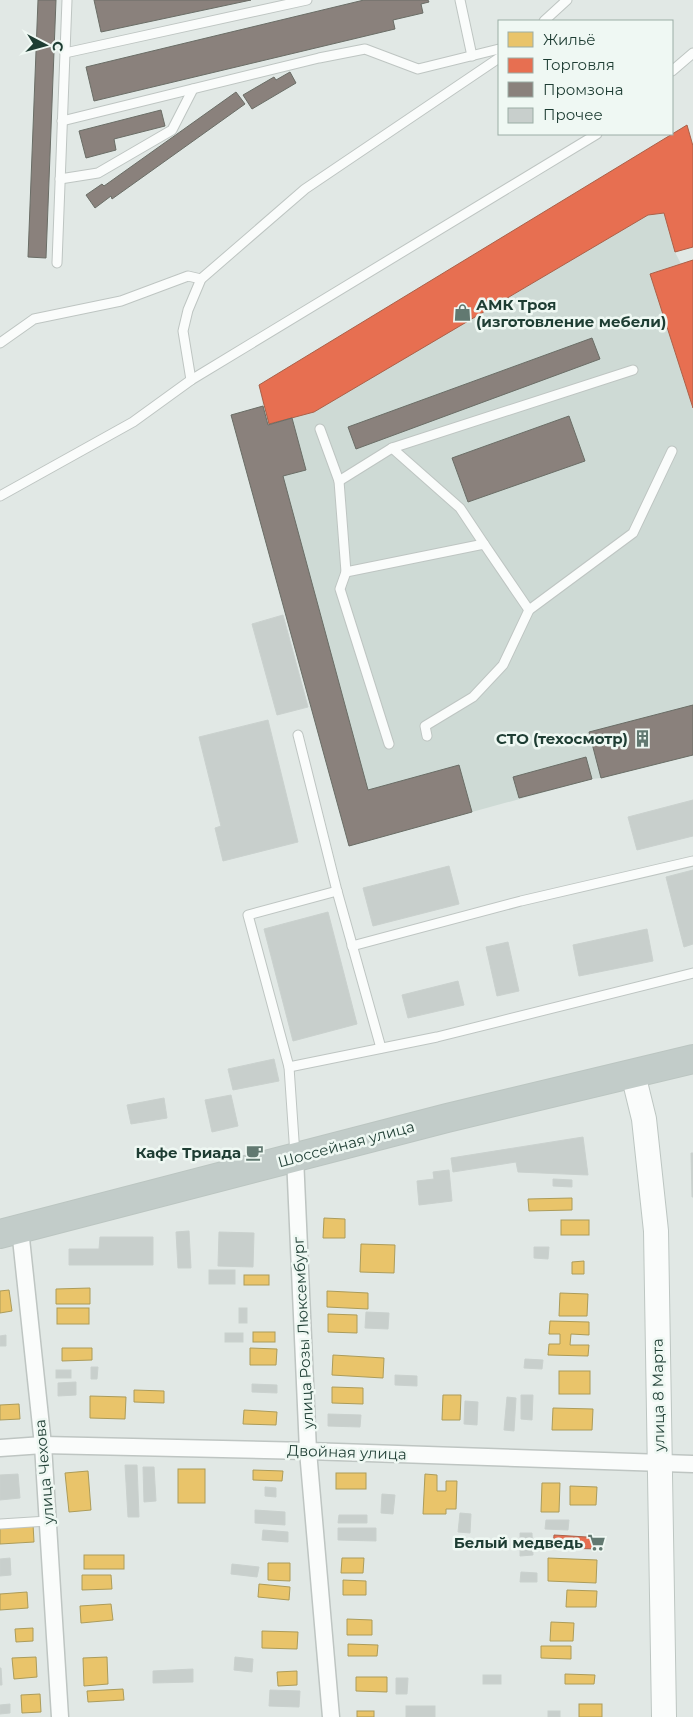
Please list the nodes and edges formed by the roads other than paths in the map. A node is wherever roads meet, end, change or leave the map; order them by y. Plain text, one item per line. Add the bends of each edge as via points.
1 (67, 0) edge
2 (307, 0) edge
3 (460, 0) edge
4 (567, 0) edge
5 (545, 20) edge
6 (498, 49) edge
7 (65, 53) junction
8 (693, 53) edge
9 (472, 56) junction
10 (498, 59) edge
11 (673, 70) edge
12 (192, 89) junction
13 (62, 121) junction
14 (595, 135) edge
15 (60, 179) junction
16 (57, 263) dead end
17 (201, 279) junction
18 (0, 343) edge
19 (633, 370) dead end
20 (190, 380) junction
21 (320, 429) dead end
22 (392, 448) junction
23 (672, 451) dead end
24 (339, 481) junction
25 (0, 496) edge
26 (484, 544) junction
27 (346, 572) junction
28 (529, 610) junction
29 (298, 735) dead end
30 (427, 736) dead end
31 (388, 744) dead end
32 (693, 861) edge
33 (337, 891) junction
34 (352, 946) junction
35 (693, 973) edge
36 (381, 1048) junction
37 (693, 1059) edge
38 (289, 1067) junction
39 (633, 1074) junction
40 (295, 1157) junction
41 (10, 1231) edge
42 (43, 1446) junction
43 (0, 1448) edge
44 (308, 1451) junction
45 (659, 1463) junction
46 (693, 1464) edge
47 (48, 1521) junction
48 (0, 1524) edge
49 (60, 1717) edge
50 (331, 1717) edge
51 (664, 1717) edge

1 - 7 lane
2 - 7 lane
3 - 9 lane
4 - 5 lane
6 - 9 lane
7 - 13 lane
8 - 11 lane
9 - 12 lane via 418,69 365,49
10 - 17 lane via 305,189
12 - 13 lane
12 - 15 lane via 172,130 98,173
13 - 15 lane
14 - 20 lane
15 - 16 lane
17 - 18 lane via 188,276 121,301 34,320
17 - 20 lane via 188,310 184,331
19 - 22 lane
20 - 25 lane via 133,422
21 - 24 lane
22 - 24 lane
22 - 26 lane via 460,508
23 - 28 lane via 634,533
24 - 27 lane
26 - 27 lane
26 - 28 lane
27 - 31 lane via 340,589
28 - 30 lane via 503,664 473,697 425,726
29 - 33 lane
32 - 34 lane via 521,900
33 - 34 lane
33 - 38 lane via 248,915
34 - 36 lane
35 - 36 lane
36 - 38 lane
37 - 39 highway, Шоссейная улица
38 - 40 lane
39 - 40 highway, Шоссейная улица
39 - 45 main road, улица 8 Марта via 644,1119 656,1231
40 - 41 highway, Шоссейная улица
40 - 44 street, улица Розы Люксембург
41 - 42 street, улица Чехова
42 - 43 street, Двойная улица
42 - 44 street, Двойная улица
42 - 47 street, улица Чехова
44 - 45 street, Двойная улица
44 - 50 street, улица Розы Люксембург
45 - 46 street, Двойная улица
45 - 51 main road, улица 8 Марта
47 - 48 lane
47 - 49 street, улица Чехова

